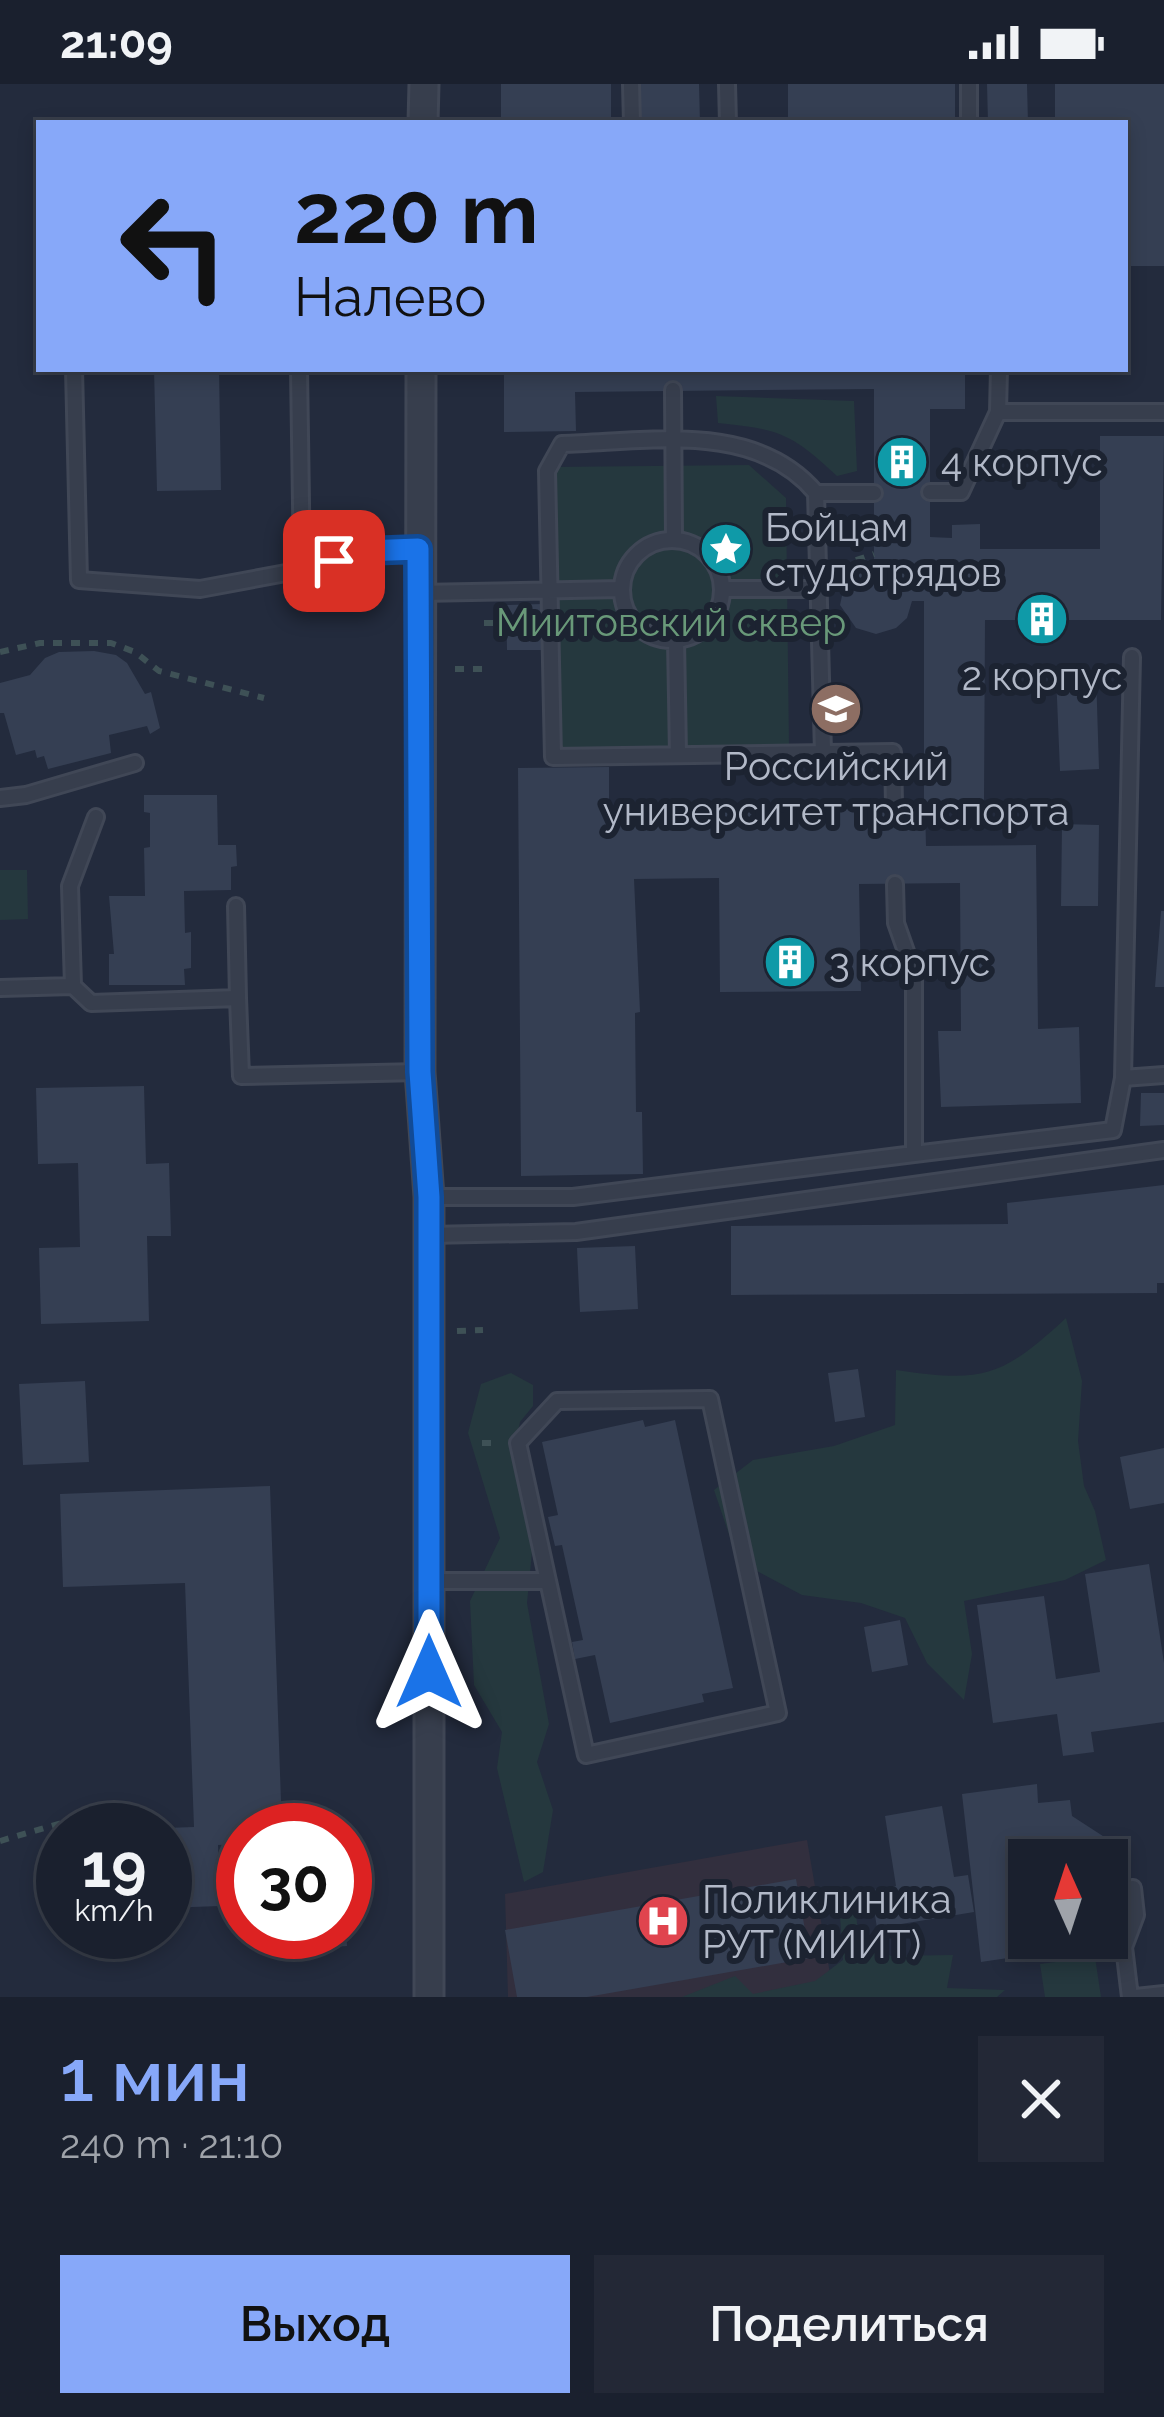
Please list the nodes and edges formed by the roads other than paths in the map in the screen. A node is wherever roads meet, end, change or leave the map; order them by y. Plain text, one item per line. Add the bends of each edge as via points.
1 (424, 84) edge
2 (632, 84) edge
3 (727, 84) edge
4 (969, 84) edge
5 (423, 120) edge
6 (632, 120) edge
7 (728, 120) edge
8 (969, 120) edge
9 (74, 372) edge
10 (299, 372) edge
11 (421, 372) edge
12 (998, 372) edge
13 (673, 390) dead end
14 (998, 412) junction
15 (1164, 412) edge
16 (673, 442) junction
17 (930, 492) dead end
18 (815, 493) junction
19 (874, 493) dead end
20 (674, 539) junction
21 (418, 549) junction
22 (302, 570) junction
23 (819, 581) junction
24 (723, 589) junction
25 (549, 590) junction
26 (621, 590) junction
27 (420, 593) junction
28 (676, 640) junction
29 (1132, 658) dead end
30 (823, 752) junction
31 (678, 755) junction
32 (135, 763) dead end
33 (0, 798) edge
34 (894, 804) dead end
35 (96, 817) dead end
36 (895, 884) dead end
37 (236, 906) dead end
38 (73, 986) junction
39 (0, 988) edge
40 (238, 998) junction
41 (420, 1072) junction
42 (1164, 1075) edge
43 (1123, 1078) junction
44 (1164, 1150) edge
45 (914, 1154) junction
46 (429, 1197) junction
47 (429, 1235) junction
48 (430, 1581) junction
49 (548, 1582) junction
50 (1133, 1888) dead end
51 (1164, 1994) edge
52 (429, 1997) edge
53 (1133, 1997) edge

1 - 5 street
2 - 6 lane
3 - 7 lane
4 - 8 lane
9 - 22 lane via 79,580 200,589
10 - 22 lane
11 - 21 street
12 - 14 lane
13 - 16 lane
14 - 15 lane
14 - 17 lane via 961,492
16 - 18 lane via 761,450
16 - 20 lane
16 - 25 lane via 562,444 547,471
18 - 19 lane
18 - 23 lane
20 - 24 lane via 709,555
20 - 26 lane via 638,553
21 - 22 lane via 365,551
21 - 27 street
23 - 24 lane
23 - 30 lane
24 - 28 lane via 710,624
25 - 26 lane
25 - 27 lane
25 - 31 lane via 553,757
26 - 28 lane via 638,627
27 - 41 street
28 - 31 lane
29 - 43 lane
30 - 31 lane
30 - 34 lane via 893,752
32 - 33 lane
35 - 38 lane via 70,886
36 - 45 lane via 896,923 914,974
37 - 40 lane
38 - 39 lane
38 - 40 lane via 91,1003
40 - 41 lane via 241,1076
41 - 46 street
42 - 43 lane
43 - 45 lane via 1113,1130
44 - 47 lane via 576,1232
45 - 46 lane via 573,1197
46 - 47 street
47 - 48 street
48 - 49 lane
48 - 52 street
49 - 49 lane via 586,1755 778,1714 710,1399 557,1401 518,1443
50 - 53 lane via 1136,1915 1124,1947
51 - 53 lane

